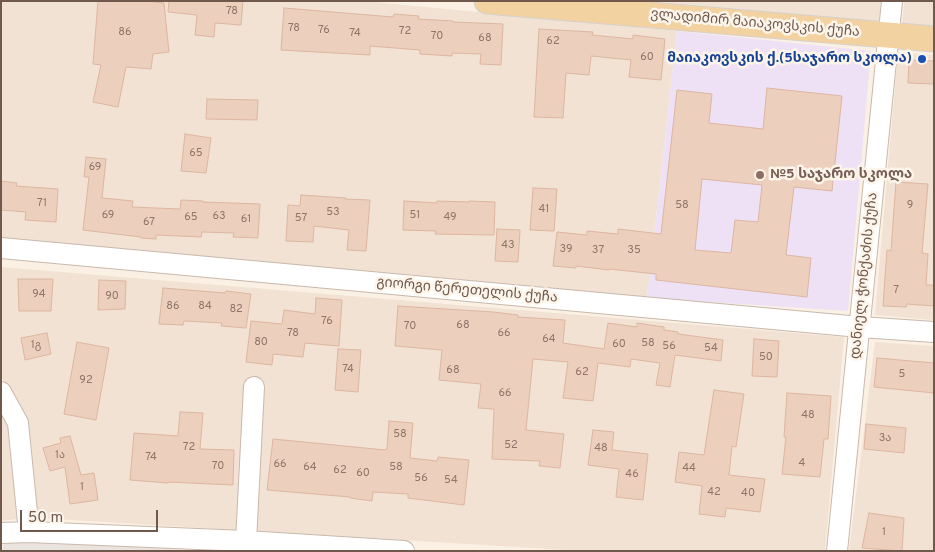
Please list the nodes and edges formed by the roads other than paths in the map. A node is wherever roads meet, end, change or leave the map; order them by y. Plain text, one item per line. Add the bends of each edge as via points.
1 (487, 1) edge
2 (892, 1) edge
3 (890, 36) junction
4 (934, 39) edge
5 (1, 248) edge
6 (860, 327) junction
7 (934, 332) edge
8 (254, 387) dead end
9 (1, 392) edge
10 (29, 532) junction
11 (1, 533) edge
12 (246, 541) junction
13 (404, 551) edge
14 (837, 551) edge

1 - 3 main road, ვლადიმირ მაიაკოვსკის ქუჩა
2 - 3 street, დანიელ ჭონქაძის ქუჩა
3 - 4 main road, ვლადიმირ მაიაკოვსკის ქუჩა
3 - 6 street, დანიელ ჭონქაძის ქუჩა
5 - 6 street, გიორგი წერეთელის ქუჩა
6 - 7 street, გიორგი წერეთელის ქუჩა
6 - 14 street, დანიელ ჭონქაძის ქუჩა
8 - 12 street
9 - 10 street via 18,423
10 - 11 street
10 - 12 street
12 - 13 street

